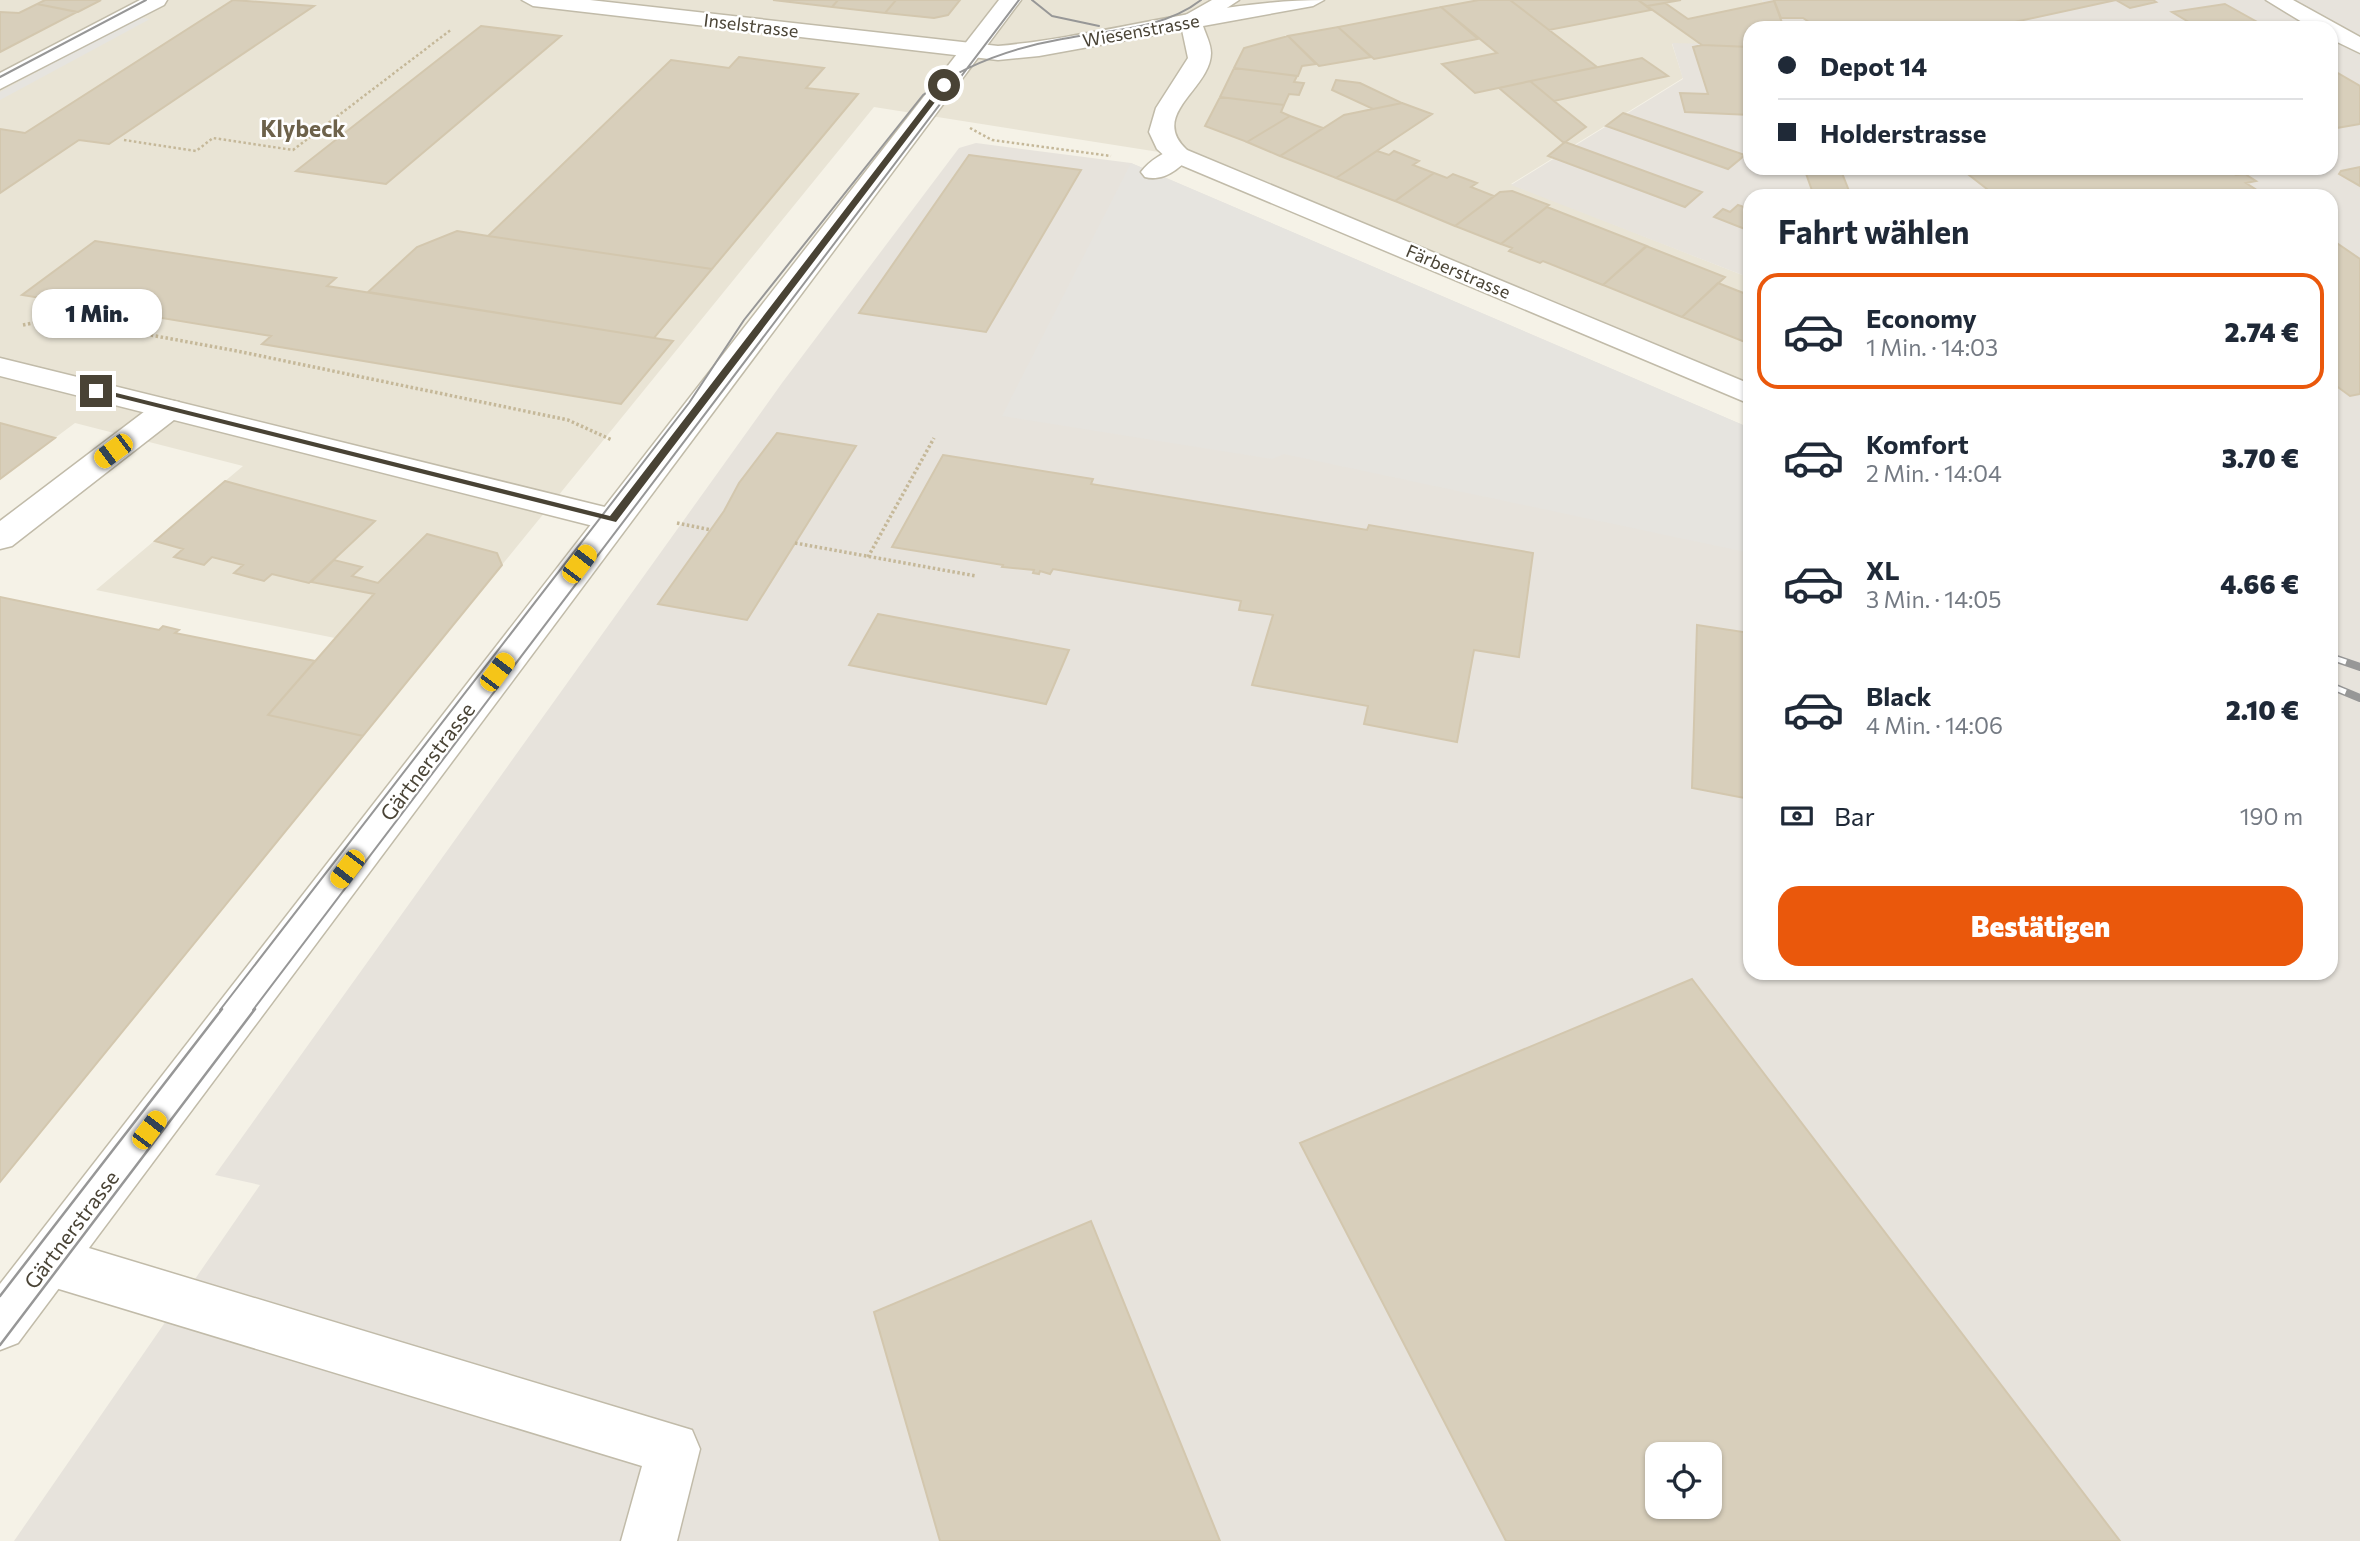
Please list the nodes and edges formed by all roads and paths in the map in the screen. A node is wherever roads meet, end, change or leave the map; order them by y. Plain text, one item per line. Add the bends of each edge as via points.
1 (156, 0) edge
2 (533, 0) edge
3 (1010, 0) edge
4 (1228, 0) edge
5 (1312, 0) edge
6 (2277, 0) edge
7 (2315, 21) edge
8 (1190, 22) junction
9 (452, 29) dead end
10 (2338, 34) edge
11 (2360, 46) edge
12 (969, 51) junction
13 (0, 82) edge
14 (964, 125) dead end
15 (124, 140) dead end
16 (1173, 151) junction
17 (1154, 173) dead end
18 (12, 327) dead end
19 (0, 367) edge
20 (1743, 392) edge
21 (168, 409) junction
22 (934, 438) dead end
23 (613, 441) dead end
24 (613, 520) junction
25 (673, 522) dead end
26 (711, 530) dead end
27 (0, 538) edge
28 (795, 543) dead end
29 (869, 556) junction
30 (976, 576) dead end
31 (49, 1261) junction
32 (0, 1325) edge
33 (649, 1541) edge

1 - 13 street
2 - 12 street, Inselstrasse
3 - 12 street, Gärtnerstrasse
4 - 8 street
5 - 8 street, Wiesenstrasse
6 - 7 street
8 - 12 street, Wiesenstrasse via 1016,53
8 - 16 street via 1199,58 1161,122 1160,135
9 - 15 path via 293,150 213,138 195,151
10 - 11 street
12 - 24 street, Gärtnerstrasse
14 - 16 path via 992,140 1107,156
16 - 17 street
16 - 20 street, Färberstrasse
18 - 23 path via 58,318 237,351 568,420
19 - 21 street
21 - 24 street
21 - 27 street
22 - 29 path
24 - 31 street, Gärtnerstrasse
25 - 26 path
28 - 29 path
29 - 30 path
31 - 32 street, Gärtnerstrasse
31 - 33 street via 673,1449

